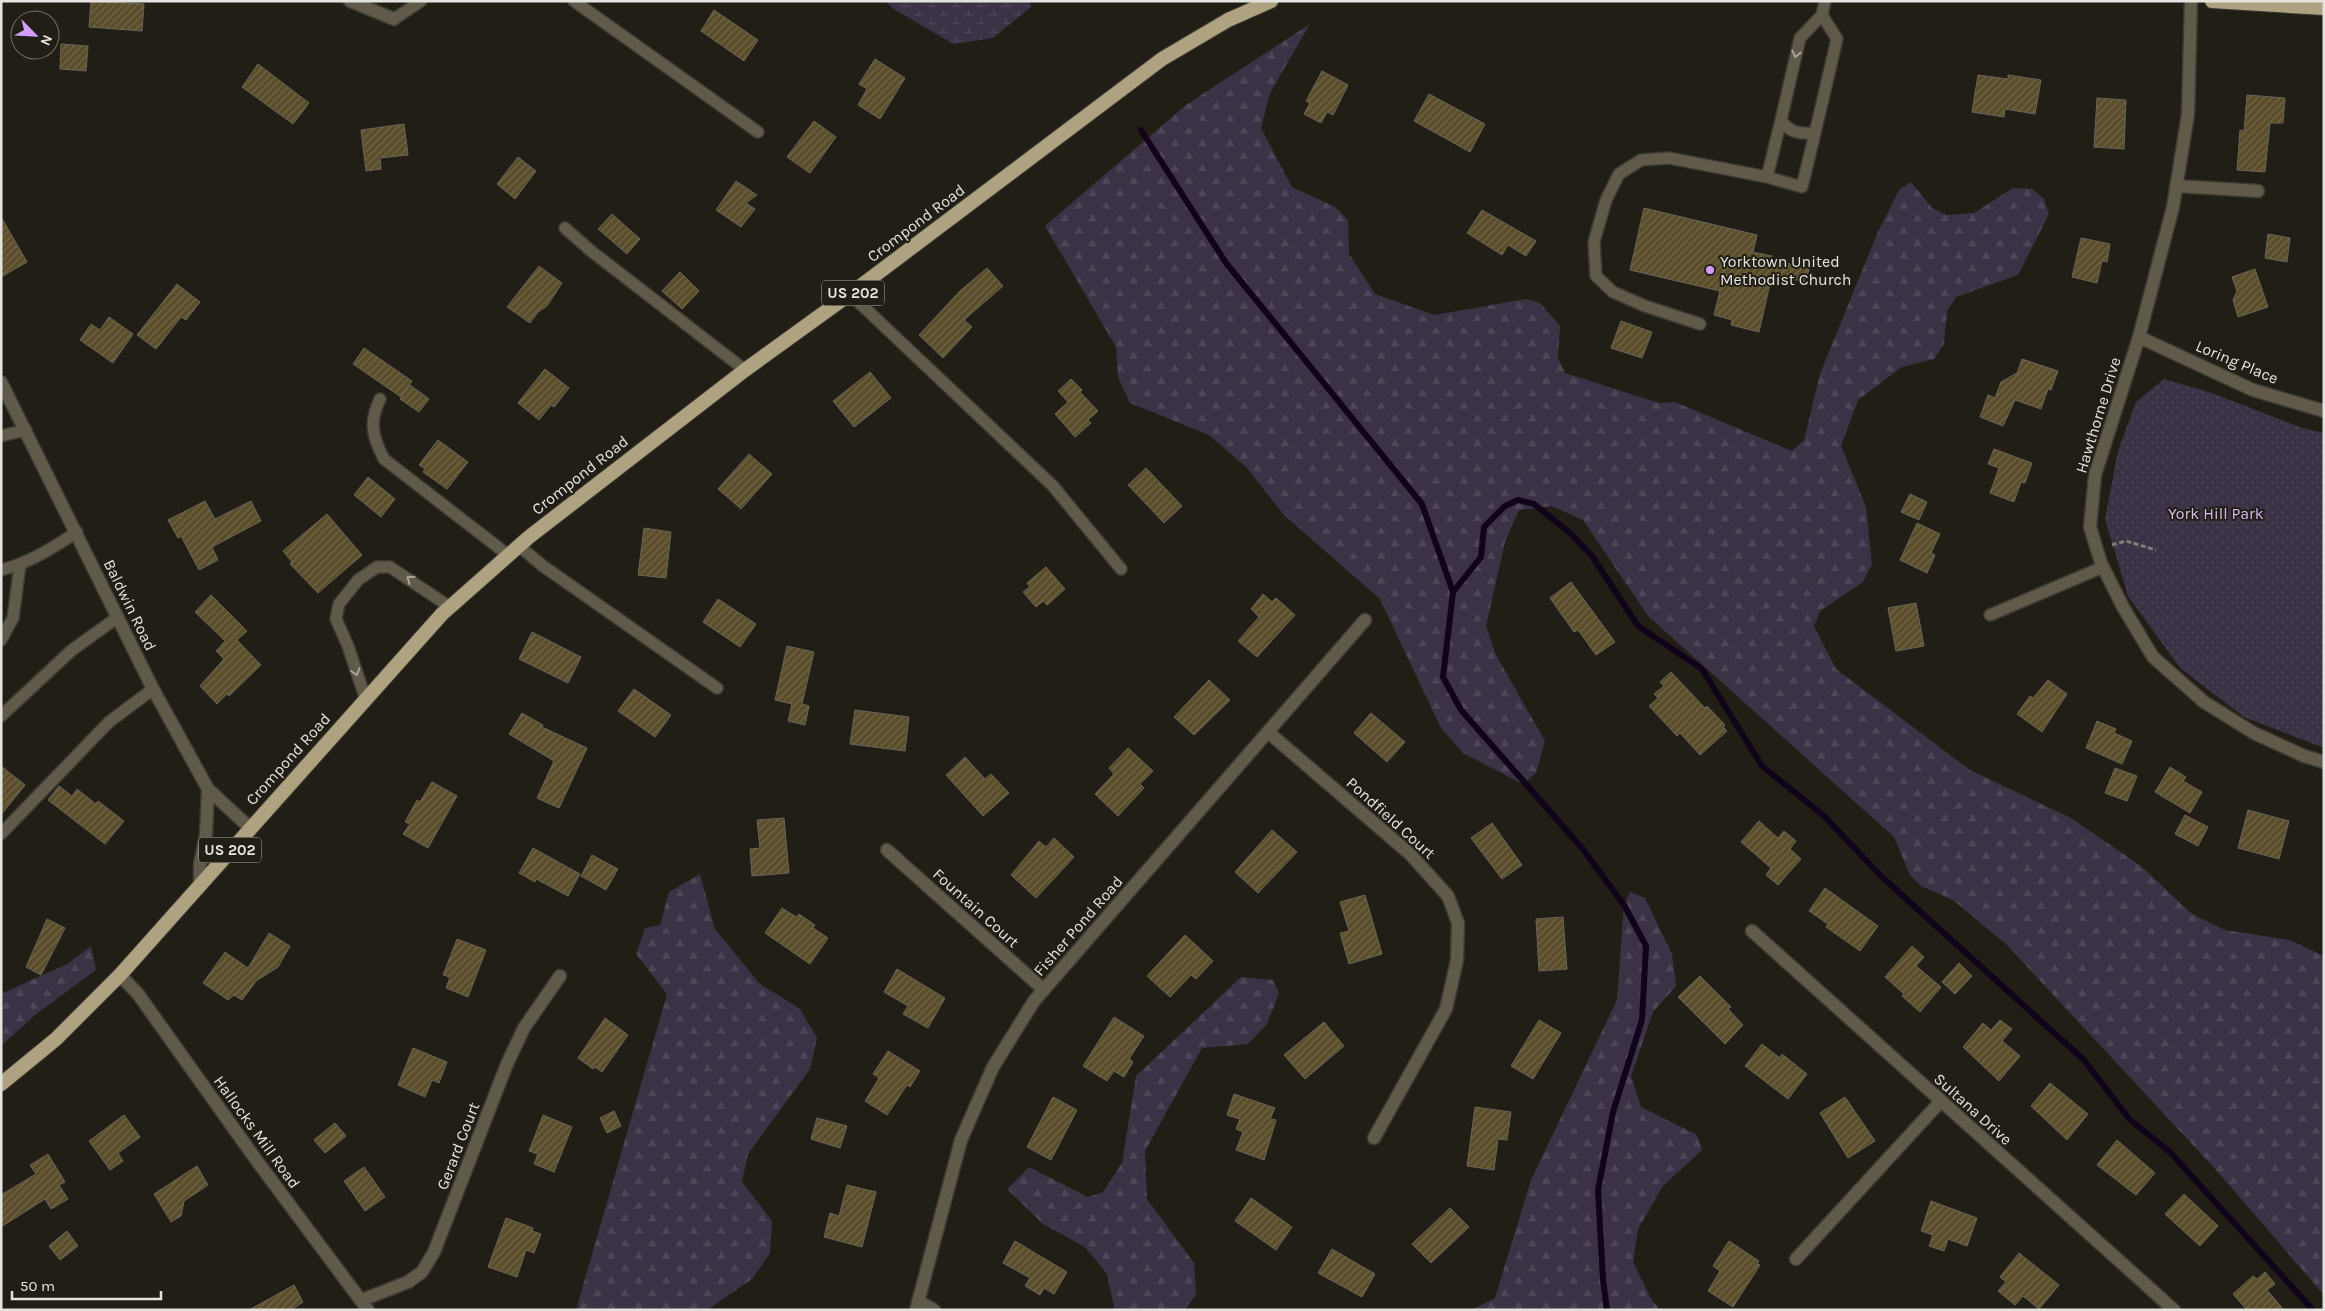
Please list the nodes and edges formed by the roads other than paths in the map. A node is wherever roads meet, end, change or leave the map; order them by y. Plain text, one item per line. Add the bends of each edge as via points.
1 (350, 1) edge
2 (421, 1) edge
3 (574, 1) edge
4 (1271, 1) edge
5 (1825, 1) edge
6 (2191, 1) edge
7 (2212, 1) edge
8 (2324, 8) edge
9 (1822, 15) junction
10 (394, 19) joint
11 (1781, 120) junction
12 (758, 132) dead end
13 (1815, 133) junction
14 (1767, 177) junction
15 (2176, 186) junction
16 (2258, 191) dead end
17 (565, 228) dead end
18 (850, 294) junction
19 (1700, 324) dead end
20 (2140, 337) junction
21 (745, 370) junction
22 (1, 382) edge
23 (380, 399) dead end
24 (2324, 411) edge
25 (26, 430) junction
26 (1, 436) edge
27 (77, 532) junction
28 (519, 546) junction
29 (508, 556) junction
30 (20, 565) junction
31 (2103, 568) junction
32 (1121, 569) dead end
33 (1, 570) edge
34 (450, 607) junction
35 (1990, 615) dead end
36 (118, 616) junction
37 (1365, 620) dead end
38 (1, 640) edge
39 (717, 688) dead end
40 (153, 689) junction
41 (366, 700) junction
42 (1, 716) edge
43 (1268, 732) junction
44 (2324, 762) edge
45 (208, 789) junction
46 (250, 828) junction
47 (1, 834) edge
48 (887, 850) dead end
49 (200, 883) junction
50 (1752, 931) dead end
51 (120, 975) junction
52 (560, 976) dead end
53 (1044, 990) junction
54 (1, 1084) edge
55 (1941, 1102) junction
56 (1374, 1138) dead end
57 (1796, 1259) dead end
58 (365, 1305) edge
59 (917, 1305) edge
60 (934, 1310) edge
61 (2174, 1310) edge

1 - 10 street
2 - 10 lane
3 - 12 lane
4 - 18 highway, Crompond Road / US 202 via 1228,20 1162,59
5 - 9 lane
6 - 15 street, Hawthorne Drive via 2188,114
7 - 8 highway
9 -> 11 lane via 1800,38
9 - 13 lane via 1837,39
11 - 13 lane via 1786,129 1802,134
11 - 14 lane
13 - 14 lane via 1802,187
14 - 19 lane via 1669,158 1641,160 1619,174 1606,200 1594,242 1596,276 1613,292
15 - 16 street
15 - 20 street, Hawthorne Drive
17 - 21 lane
18 - 21 highway, Crompond Road / US 202
18 - 32 lane via 1053,486
20 - 24 street, Loring Place via 2253,390
20 - 31 street, Hawthorne Drive via 2095,475 2090,527
21 - 28 highway, Crompond Road / US 202
22 - 25 street, Baldwin Road
23 - 29 lane via 373,414 374,440 384,459
25 - 26 lane
25 - 27 street, Baldwin Road
27 - 30 lane
27 - 36 street, Baldwin Road
28 - 29 highway, Crompond Road / US 202
28 - 39 lane
29 - 34 highway, Crompond Road / US 202
30 - 33 lane
30 - 38 lane via 13,618
31 - 35 lane
31 - 44 street, Hawthorne Drive via 2153,657 2204,702 2254,733
34 - 41 highway, Crompond Road / US 202
34 -> 41 lane via 390,567 377,566 358,580 339,604 336,619
36 - 40 street, Baldwin Road
36 - 42 lane via 72,650
37 - 43 street, Fisher Pond Road
40 - 45 street, Baldwin Road
40 - 47 lane via 109,722
41 - 46 highway, Crompond Road / US 202
43 - 53 street, Fisher Pond Road
43 - 56 street, Pondfield Court via 1410,854 1448,896 1458,923 1457,960 1446,1009
45 - 46 street, Baldwin Road
45 - 49 street
46 - 49 highway, Crompond Road / US 202
48 - 53 street, Fountain Court
49 - 51 highway, Crompond Road / US 202
50 - 55 street, Sultana Drive
51 - 54 highway, Crompond Road / US 202 via 56,1038
51 - 58 street, Hallocks Mill Road via 138,994
52 - 58 street, Gerard Court via 524,1028 507,1064 434,1252 422,1272
53 - 59 street, Fisher Pond Road via 993,1067 960,1140
55 - 57 street
55 - 61 street, Sultana Drive
59 - 60 street

